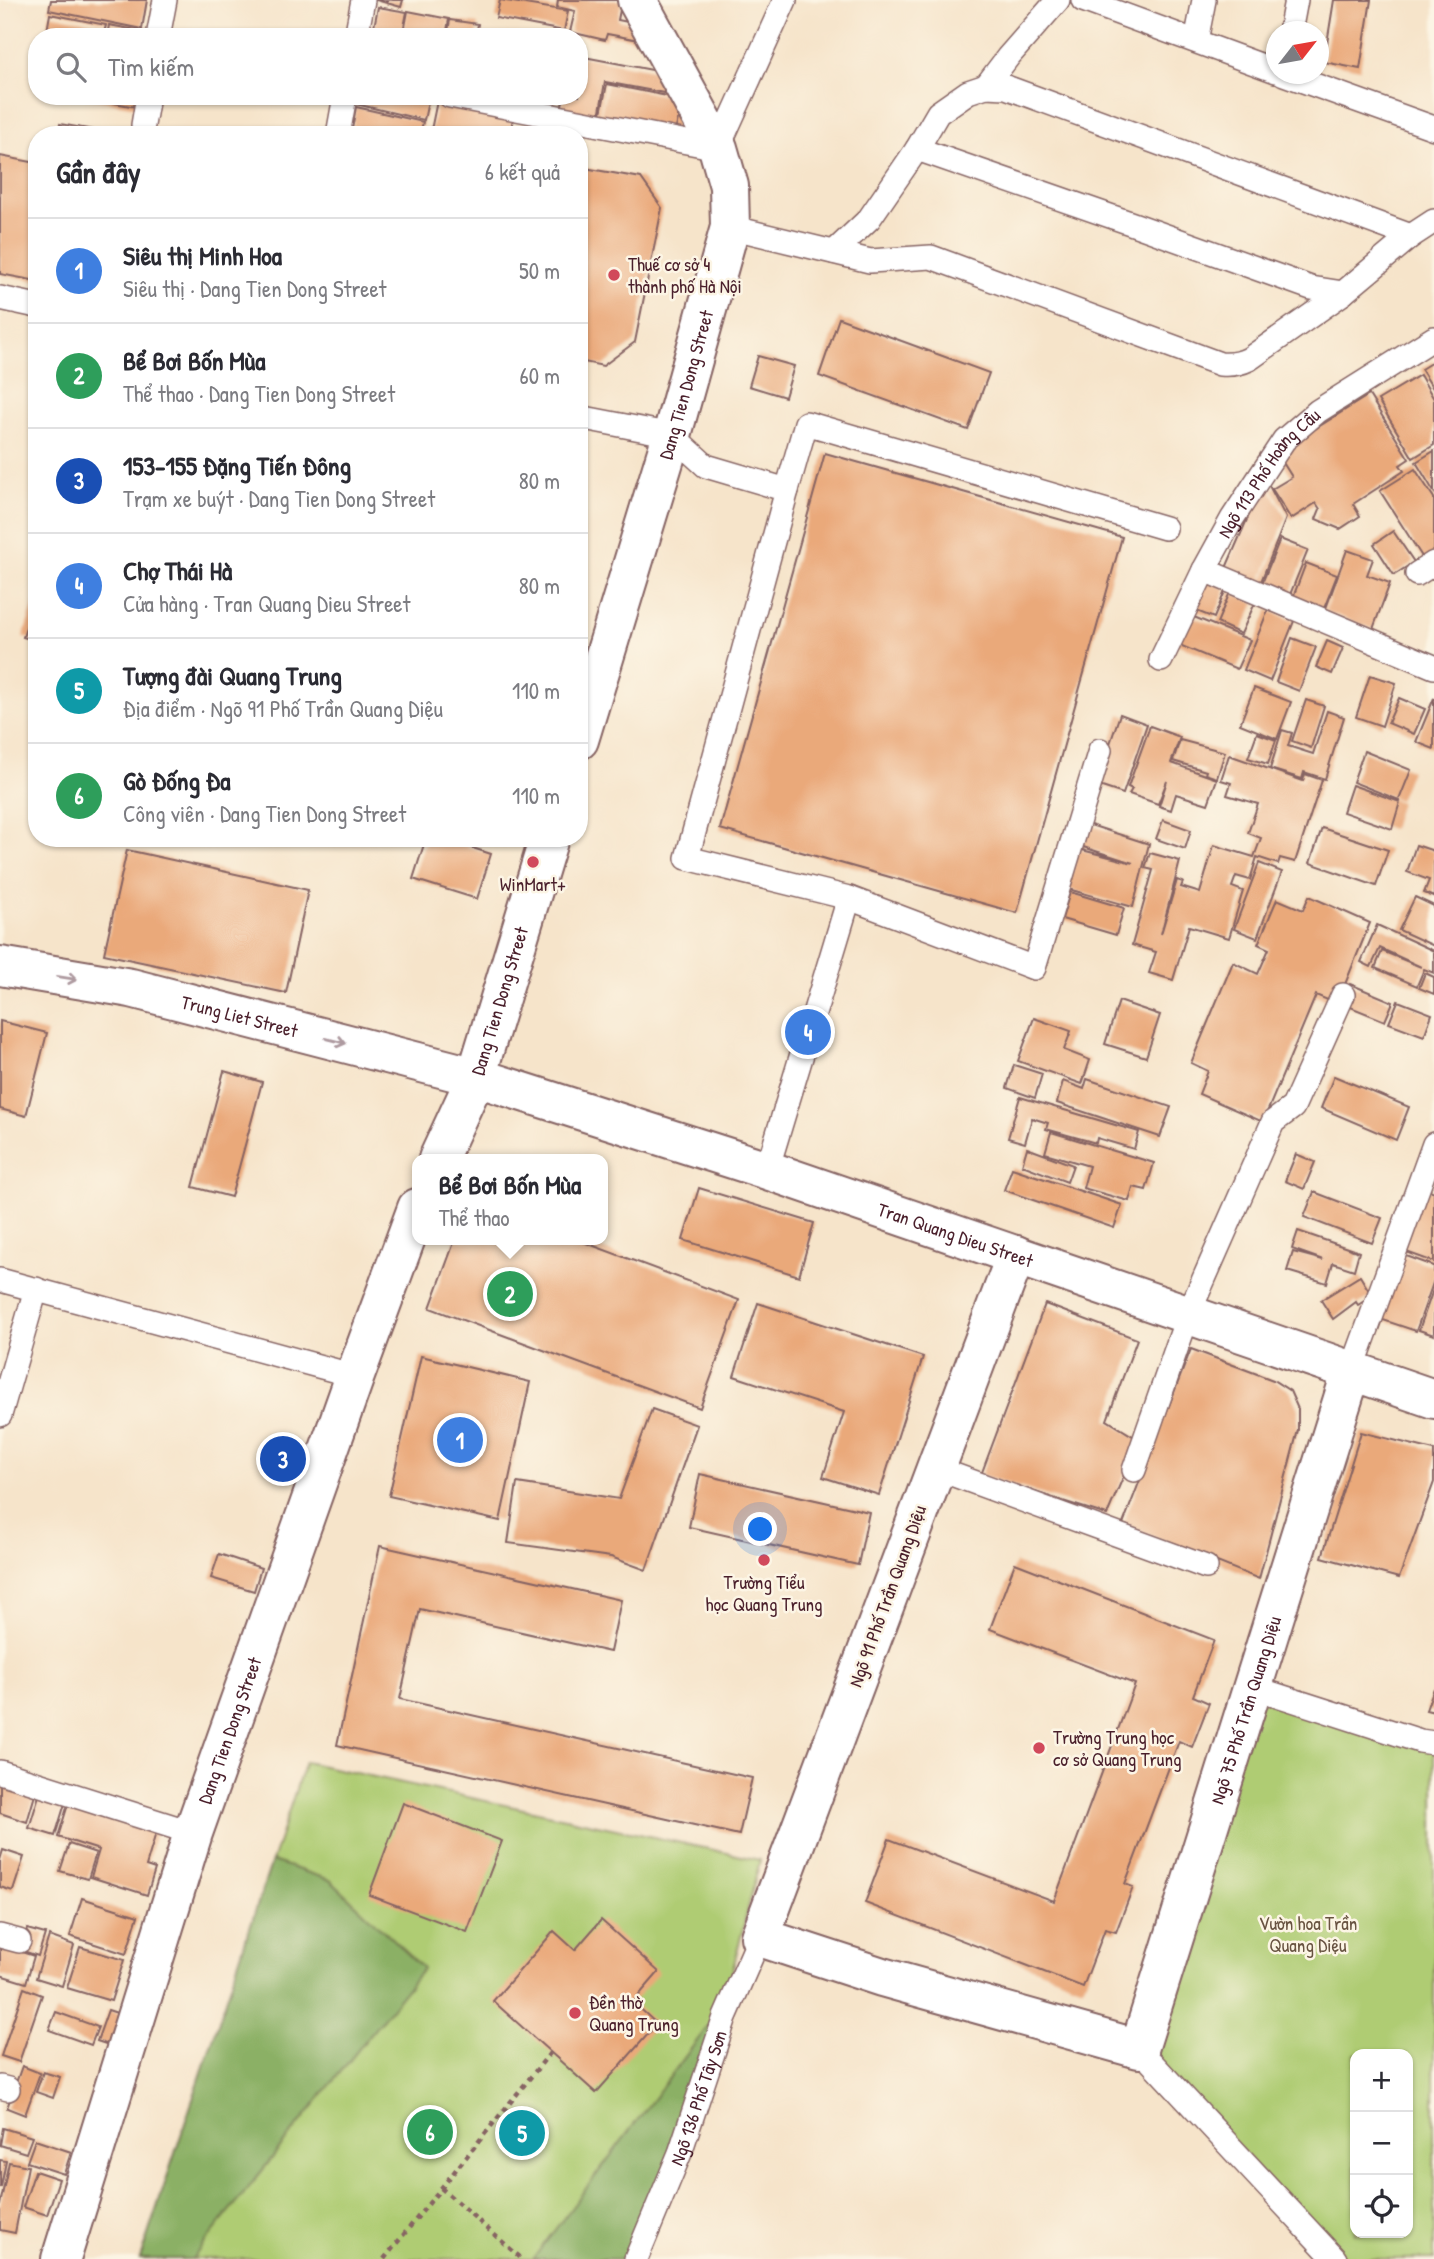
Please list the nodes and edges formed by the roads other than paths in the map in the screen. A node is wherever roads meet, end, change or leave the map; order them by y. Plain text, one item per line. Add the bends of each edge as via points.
1 (165, 0) edge
2 (363, 0) edge
3 (637, 0) edge
4 (785, 0) edge
5 (1058, 0) edge
6 (1083, 0) edge
7 (1204, 0) edge
8 (1296, 0) edge
9 (1106, 4) edge
10 (1292, 21) edge
11 (160, 28) edge
12 (358, 28) edge
13 (1196, 41) junction
14 (1266, 67) edge
15 (1312, 84) edge
16 (986, 86) junction
17 (147, 105) edge
18 (343, 105) edge
19 (496, 105) edge
20 (144, 125) dead end
21 (340, 126) edge
22 (1434, 128) edge
23 (718, 148) junction
24 (917, 149) junction
25 (1434, 222) edge
26 (730, 227) junction
27 (1410, 236) junction
28 (834, 252) junction
29 (1343, 293) junction
30 (0, 298) edge
31 (28, 304) edge
32 (1434, 338) edge
33 (588, 419) edge
34 (672, 435) junction
35 (788, 490) junction
36 (1165, 528) dead end
37 (1204, 570) junction
38 (1161, 660) dead end
39 (1434, 667) edge
40 (588, 710) edge
41 (1100, 750) dead end
42 (541, 847) edge
43 (849, 898) junction
44 (0, 966) edge
45 (1343, 995) dead end
46 (476, 1077) junction
47 (1434, 1144) edge
48 (440, 1154) edge
49 (766, 1170) junction
50 (412, 1222) edge
51 (1016, 1255) junction
52 (0, 1280) edge
53 (36, 1289) junction
54 (1188, 1315) junction
55 (1352, 1370) junction
56 (355, 1376) junction
57 (1434, 1399) edge
58 (0, 1415) edge
59 (935, 1468) junction
60 (1134, 1470) dead end
61 (1206, 1567) dead end
62 (1252, 1687) junction
63 (1434, 1743) edge
64 (0, 1772) edge
65 (193, 1833) junction
66 (760, 1937) junction
67 (1139, 2049) junction
68 (61, 2259) edge
69 (636, 2259) edge
70 (1335, 2259) edge

1 - 11 lane
2 - 12 lane
3 - 23 street, Dang Tien Dong Street
4 - 23 lane
5 - 16 lane
6 - 9 lane
7 - 13 lane
8 - 10 lane
9 - 13 lane
13 - 14 lane
15 - 22 lane
16 - 24 lane via 968,92 938,113
16 - 27 lane via 1006,87
17 - 20 lane
18 - 21 lane
19 - 23 lane
23 - 26 street, Dang Tien Dong Street via 729,186
24 - 28 lane via 869,219
24 - 29 lane via 1311,288
25 - 27 lane
26 - 28 lane
26 - 34 street, Dang Tien Dong Street
27 - 29 lane
28 - 29 lane via 870,261 931,257 1229,365 1249,359
30 - 31 lane
32 - 37 lane, Ngõ 113 Phố Hoàng Cầu via 1318,411 1284,440
33 - 34 lane
34 - 35 lane via 706,466
34 - 40 street, Dang Tien Dong Street
35 - 36 lane via 806,422
35 - 43 lane via 687,858
37 - 38 lane, Ngõ 113 Phố Hoàng Cầu
37 - 39 lane
41 - 43 lane via 1034,968
42 - 46 street, Dang Tien Dong Street
43 - 49 lane
44 -> 46 street, Trung Liet Street via 131,988
45 - 54 lane via 1293,1107 1273,1122
46 - 48 street, Dang Tien Dong Street
46 - 49 street, Tran Quang Dieu Street
47 - 55 lane
49 - 51 street, Tran Quang Dieu Street
50 - 56 street, Dang Tien Dong Street
51 - 54 street, Tran Quang Dieu Street
51 - 59 street, Ngõ 91 Phố Trần Quang Diệu
52 - 53 lane
53 - 56 lane
53 - 58 lane
54 - 55 street, Tran Quang Dieu Street
54 - 60 lane
55 - 57 street, Tran Quang Dieu Street
55 - 62 street, Ngõ 75 Phố Trần Quang Diệu
56 - 65 street, Dang Tien Dong Street
59 - 61 lane
59 - 66 street, Ngõ 91 Phố Trần Quang Diệu
62 - 63 lane
62 - 67 street, Ngõ 75 Phố Trần Quang Diệu
64 - 65 lane
65 - 68 street, Dang Tien Dong Street
66 - 67 street via 882,1977
66 - 69 lane, Ngõ 136 Phố Tây Sơn
67 - 70 lane

